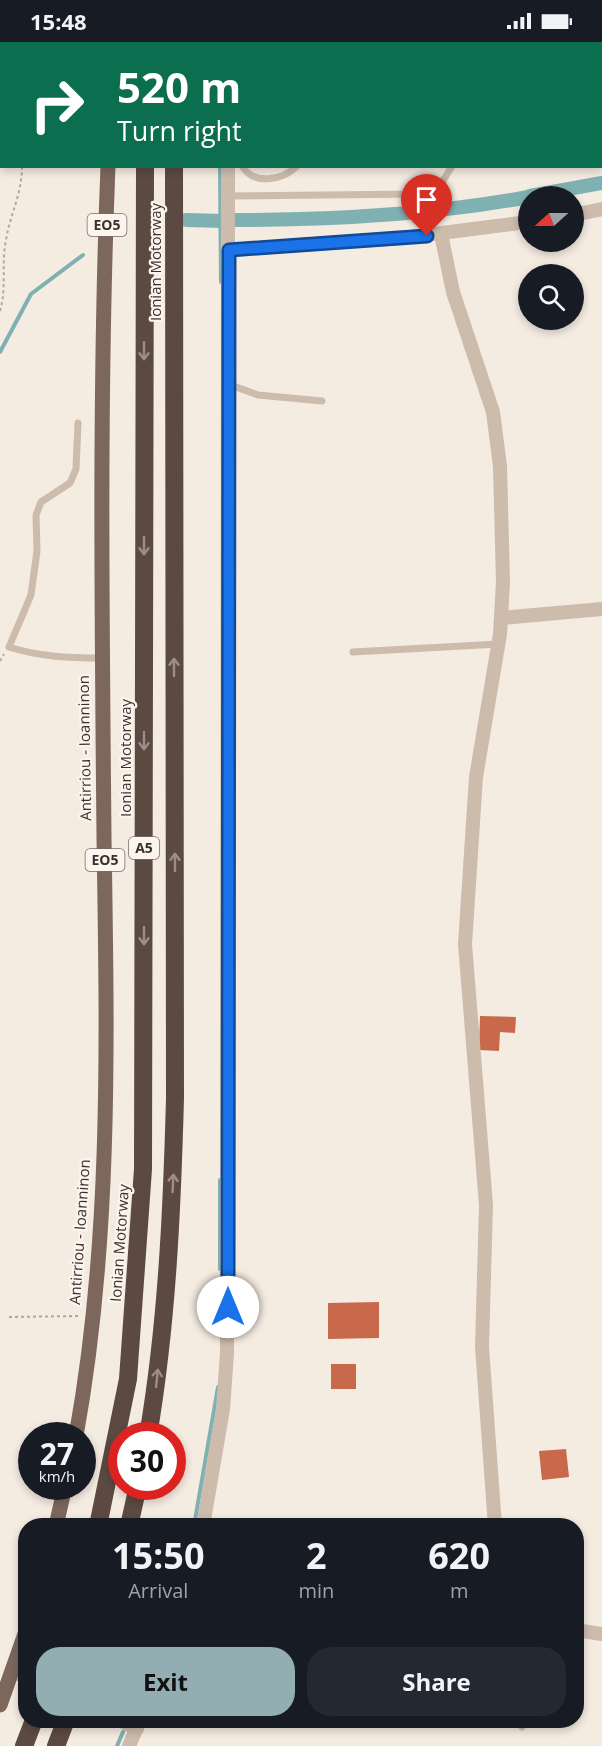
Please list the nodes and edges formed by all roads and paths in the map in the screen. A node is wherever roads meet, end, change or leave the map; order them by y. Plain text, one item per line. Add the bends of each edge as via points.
1 (22, 168) edge
2 (108, 168) edge
3 (145, 168) edge
4 (174, 168) edge
5 (228, 168) edge
6 (244, 168) edge
7 (295, 168) edge
8 (451, 168) edge
9 (228, 196) junction
10 (602, 209) edge
11 (584, 213) edge
12 (518, 223) edge
13 (441, 234) junction
14 (229, 250) junction
15 (0, 311) edge
16 (228, 384) junction
17 (322, 401) dead end
18 (78, 423) dead end
19 (602, 609) edge
20 (501, 618) junction
21 (499, 644) junction
22 (353, 652) dead end
23 (102, 658) junction
24 (9, 1317) dead end
25 (92, 1317) junction
26 (78, 1422) edge
27 (150, 1422) edge
28 (62, 1500) edge
29 (135, 1500) edge
30 (58, 1518) edge
31 (100, 1518) edge
32 (131, 1518) edge
33 (204, 1518) edge
34 (494, 1518) edge
35 (584, 1631) edge
36 (602, 1634) edge
37 (18, 1676) edge
38 (0, 1705) edge
39 (31, 1728) edge
40 (63, 1728) edge
41 (138, 1728) edge
42 (24, 1746) edge
43 (56, 1746) edge
44 (129, 1746) edge

1 - 15 path via 19,199 5,241 6,281
2 - 23 main road, Antirriou - Ioanninon / ΕΟ5
3 -> 31 highway, Ionian Motorway / Α5 via 143,1169 128,1379
27 -> 4 highway, Ionian Motorway / Α5 via 170,1244 175,1098
5 - 9 street
6 - 7 lane via 250,176 260,179 289,173
8 - 9 lane via 441,184 418,194
9 - 14 street
10 - 11 street
12 - 13 street
13 - 14 street
13 - 20 street via 453,291 489,397 496,433 502,525
14 - 16 street
16 - 17 lane via 258,394
16 - 33 street via 227,1353 223,1409
18 - 23 lane via 76,469 70,483 41,502 36,515 37,551 31,595 9,647 53,657
19 - 20 street
20 - 21 street
21 - 22 lane
21 - 34 street via 476,777 465,944 486,1193 482,1347
23 - 25 main road, Antirriou - Ioanninon / ΕΟ5 via 106,1102
24 - 25 path
25 - 26 main road, Antirriou - Ioanninon / ΕΟ5
28 - 30 main road
29 - 32 highway
35 - 36 street
37 - 38 main road
39 - 42 highway
40 - 43 highway
41 - 44 street

